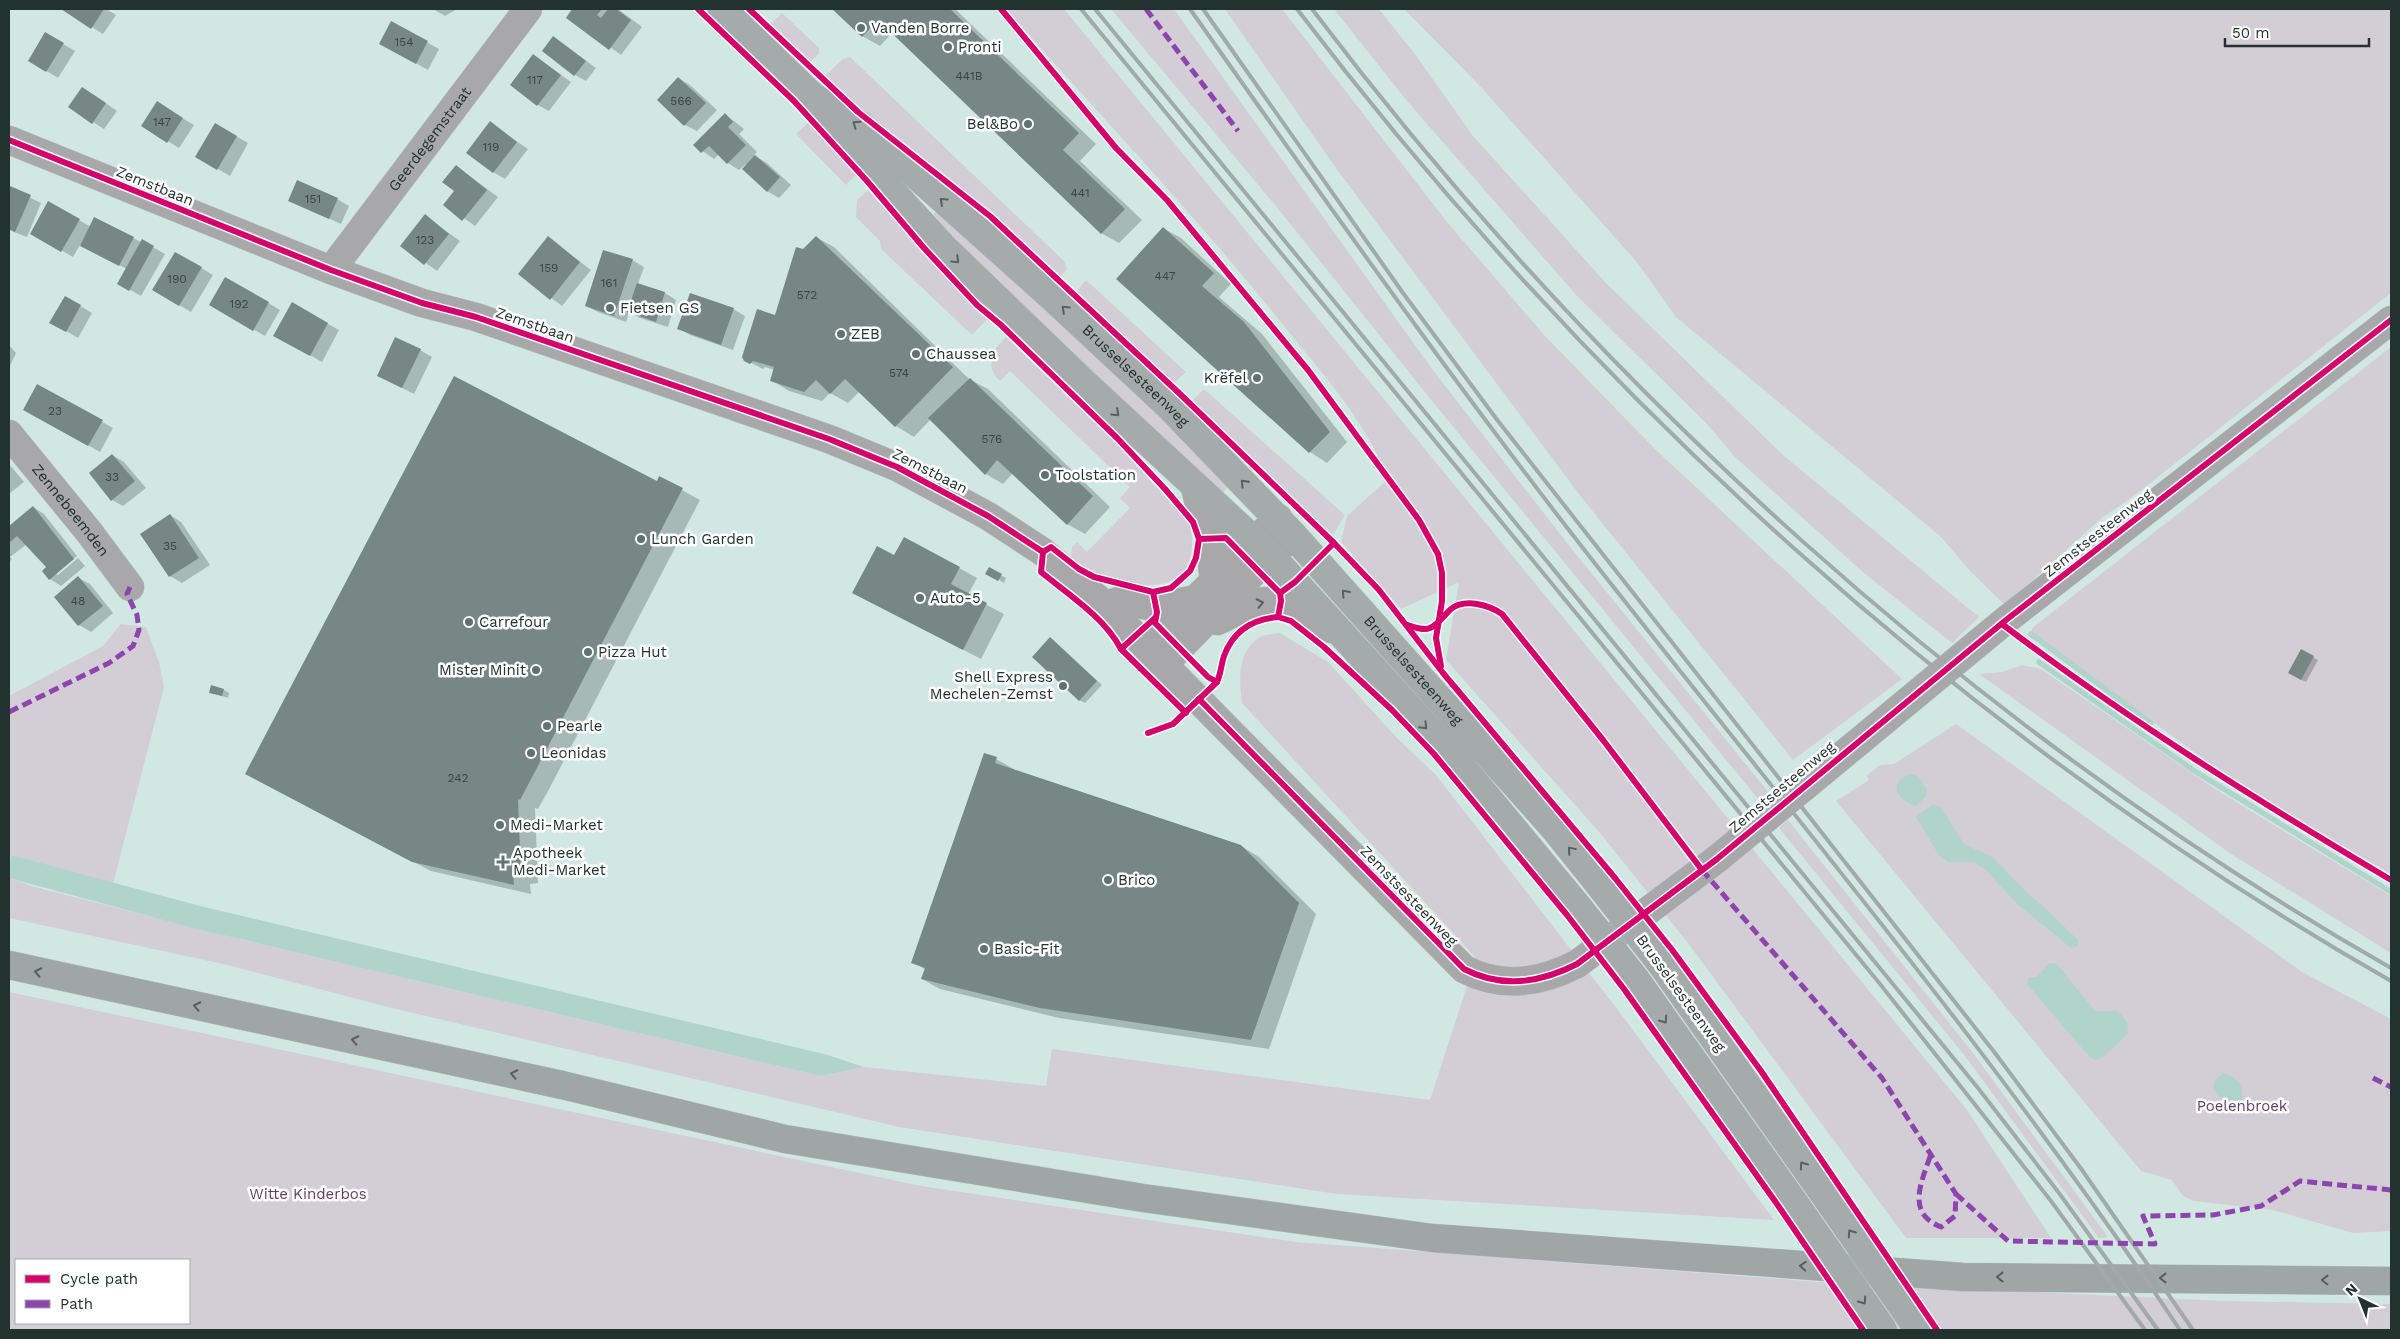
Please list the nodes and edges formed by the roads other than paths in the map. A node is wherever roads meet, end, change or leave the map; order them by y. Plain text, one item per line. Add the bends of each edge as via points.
1 (528, 9) edge
2 (722, 9) edge
3 (813, 97) junction
4 (9, 140) edge
5 (331, 270) junction
6 (2391, 320) edge
7 (9, 434) edge
8 (1195, 487) junction
9 (1285, 527) junction
10 (1263, 549) junction
11 (130, 587) dead end
12 (1205, 591) junction
13 (1105, 605) junction
14 (1199, 628) junction
15 (1342, 638) junction
16 (1156, 655) junction
17 (1200, 699) joint
18 (9, 965) edge
19 (2391, 1281) edge
20 (1883, 1330) edge
21 (1919, 1330) edge

1 - 5 street, Geerdegemstraat
2 - 3 main road, Brusselsesteenweg
3 -> 8 main road, Brusselsesteenweg via 829,124 943,247
9 -> 3 main road, Brusselsesteenweg via 1169,406 1052,297 860,125
4 - 5 street, Zemstbaan
5 - 13 street, Zemstbaan via 829,439 897,467 988,516 1043,552
6 - 17 street, Zemstsesteenweg via 2006,620 1709,864 1577,964 1556,975 1516,982 1491,979 1464,969
7 - 11 street, Zennebeemden
8 - 10 main road, Brusselsesteenweg
8 - 12 street via 1198,500 1210,520 1215,542
9 - 10 street
21 -> 9 main road, Brusselsesteenweg, bridge via 1660,962 1602,888 1554,828
10 - 12 street
10 - 14 street
10 - 15 main road, Brusselsesteenweg
12 - 13 street via 1152,607 1122,600
12 - 16 street
13 - 16 street, Zemstbaan
14 -> 15 street via 1248,605 1273,600 1298,607
14 - 16 street
15 -> 20 main road, Brusselsesteenweg, bridge via 1457,761 1636,980
16 - 17 street, Zemstbaan
19 -> 18 highway via 1963,1277 1422,1237 1143,1198 785,1139 562,1085

